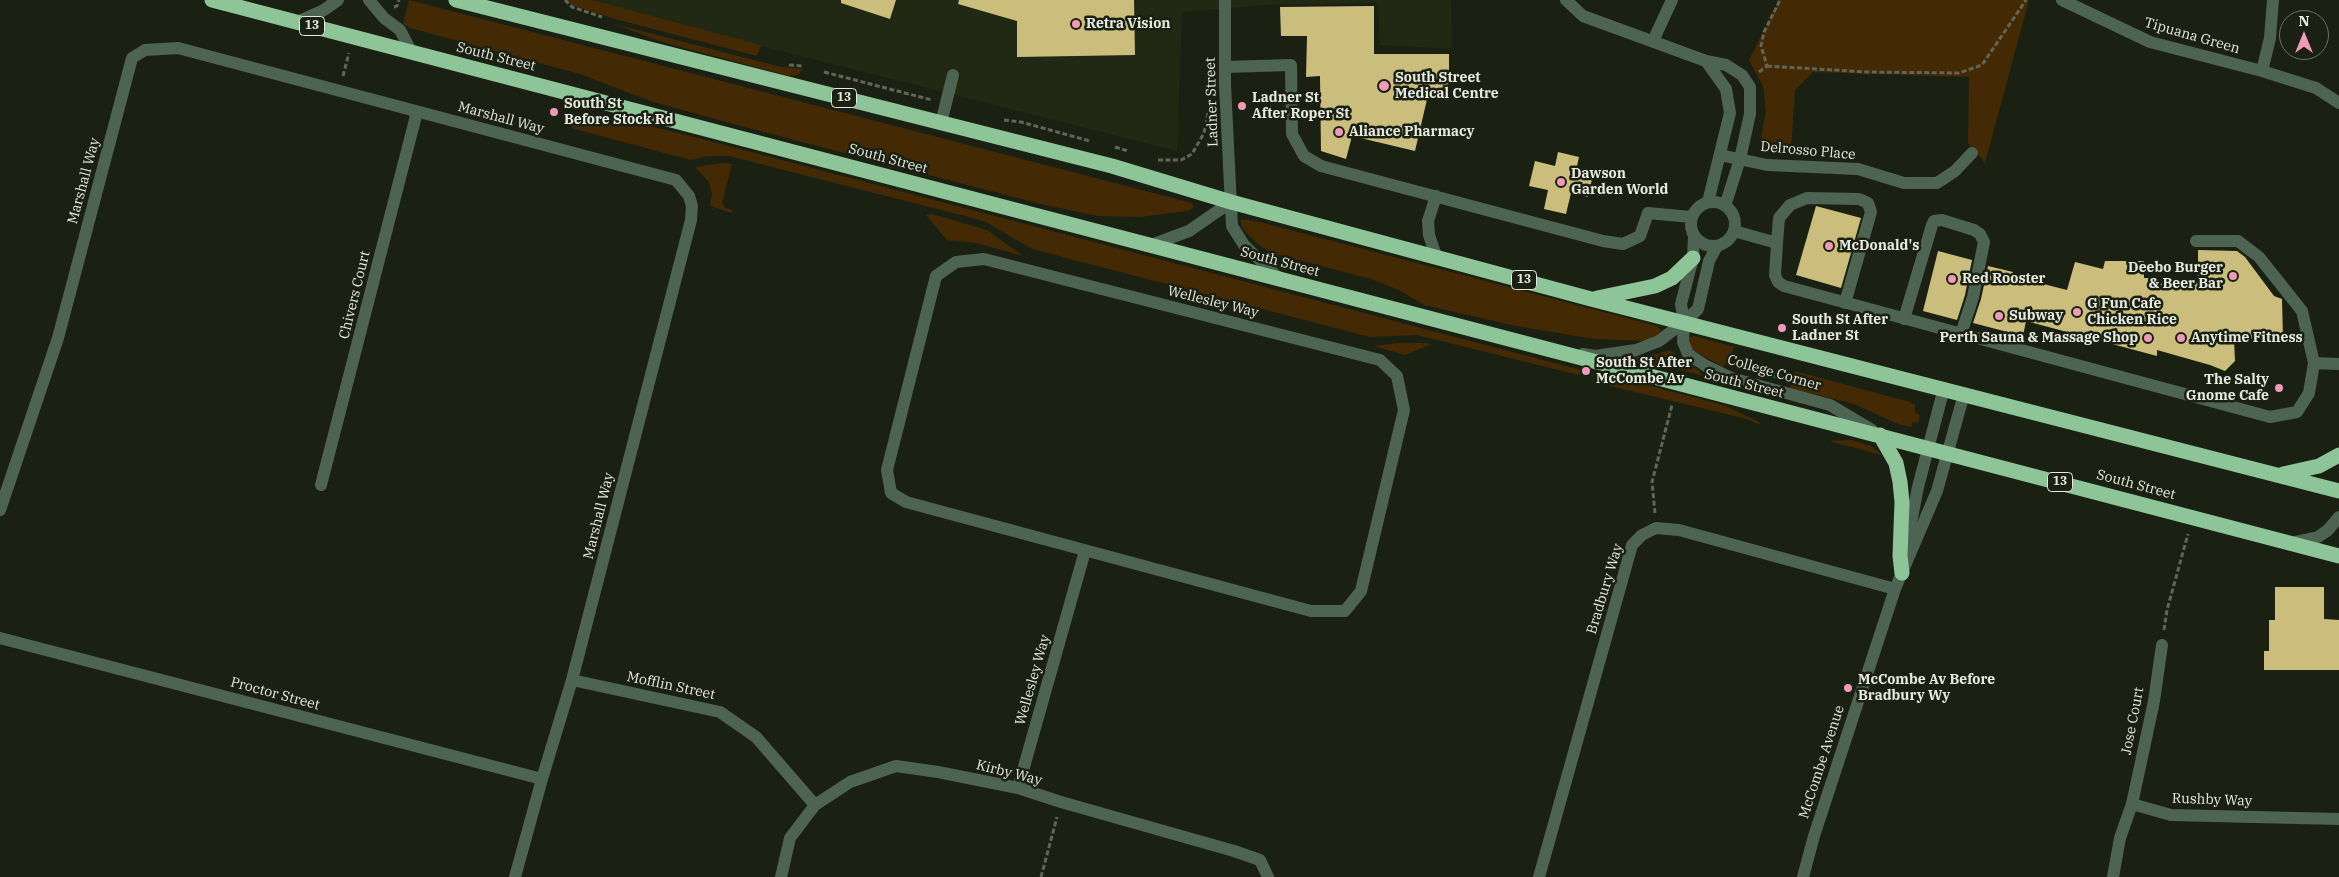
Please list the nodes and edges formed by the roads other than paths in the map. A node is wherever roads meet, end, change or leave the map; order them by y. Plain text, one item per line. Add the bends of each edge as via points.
1 (212, 0) edge
2 (338, 0) edge
3 (368, 0) edge
4 (456, 0) edge
5 (1225, 0) edge
6 (1566, 0) edge
7 (1672, 0) edge
8 (2062, 0) edge
9 (2273, 0) edge
10 (297, 22) junction
11 (1653, 41) junction
12 (412, 53) junction
13 (1706, 61) junction
14 (1225, 68) junction
15 (2262, 71) junction
16 (953, 75) dead end
17 (2339, 102) edge
18 (418, 112) junction
19 (941, 123) junction
20 (1972, 153) dead end
21 (1720, 154) junction
22 (1740, 159) junction
23 (1436, 196) junction
24 (1231, 202) junction
25 (1708, 202) junction
26 (1725, 206) junction
27 (1691, 218) junction
28 (1734, 231) junction
29 (1694, 236) junction
30 (2196, 241) dead end
31 (1777, 243) junction
32 (1150, 244) junction
33 (1717, 246) junction
34 (1436, 256) junction
35 (1693, 258) junction
36 (1280, 279) junction
37 (1591, 299) junction
38 (1845, 303) junction
39 (1904, 319) junction
40 (1684, 322) junction
41 (1961, 334) junction
42 (1540, 347) junction
43 (2314, 363) junction
44 (2339, 364) edge
45 (1944, 388) junction
46 (1964, 394) junction
47 (1880, 436) junction
48 (1928, 447) junction
49 (1948, 453) junction
50 (2339, 455) edge
51 (2279, 475) junction
52 (321, 486) dead end
53 (2339, 491) edge
54 (0, 510) edge
55 (2339, 517) edge
56 (2290, 543) junction
57 (1085, 551) junction
58 (2339, 556) edge
59 (1902, 573) junction
60 (1895, 589) junction
61 (0, 638) edge
62 (2162, 645) road end
63 (572, 680) junction
64 (542, 779) junction
65 (1018, 788) junction
66 (2132, 804) junction
67 (815, 805) junction
68 (2339, 819) edge
69 (515, 877) edge
70 (781, 877) edge
71 (1268, 877) edge
72 (1539, 877) edge
73 (1803, 877) edge
74 (2113, 877) edge

1 - 10 highway, South Street / 13
2 - 10 street
3 - 12 street via 400,30
4 - 19 highway, 13
5 - 14 street, Ladner Street
6 - 11 street via 1583,16
7 - 11 street
8 - 15 street, Tipuana Green via 2150,42
9 - 15 street via 2270,38
10 - 12 highway, South Street / 13
11 - 13 street
12 - 32 highway, South Street / 13
13 - 21 street via 1729,99 1730,113
13 - 22 street via 1737,70 1750,88 1750,114
14 - 23 street via 1291,65 1292,134 1304,156 1321,166
14 - 24 street, Ladner Street
15 - 17 street, Tipuana Green via 2316,88
16 - 19 street
18 - 52 street, Chivers Court
18 - 54 street, Marshall Way via 178,48 145,50 132,58 58,338
18 - 63 street, Marshall Way via 676,180 689,196 692,206
19 - 24 highway, 13 via 1112,166
20 - 22 street, Delrosso Place via 1955,171 1937,183 1904,183 1858,169 1767,165
21 - 22 street, Delrosso Place
21 - 25 street
22 - 26 street
23 - 27 street via 1624,244 1640,236 1648,213
23 - 34 street via 1428,221
24 - 32 street via 1189,231
24 - 34 highway, 13
24 - 36 street, Ladner Street via 1232,226 1244,245
25 - 26 street
25 - 27 street via 1700,205
26 - 28 street via 1734,218
27 - 29 street
28 - 31 street
28 - 33 street via 1730,238
29 - 33 street via 1706,245
29 - 35 street, College Corner
30 - 43 street via 2238,241 2259,257 2302,311
31 - 38 street via 1775,274 1778,282
31 - 38 street via 1779,218 1790,205 1807,198 1859,199 1868,203 1871,212
32 - 36 highway, South Street / 13
33 - 40 street via 1709,261 1698,309
34 - 37 highway, 13
35 - 37 highway via 1672,278 1655,286
35 - 40 street, College Corner via 1681,304
36 - 42 highway, South Street / 13
37 - 40 highway, 13
38 - 39 street
39 - 41 street
39 - 41 street via 1932,224 1942,220 1974,230 1984,242 1973,298
40 - 42 street via 1659,341 1636,350 1595,356
40 - 45 highway, 13
40 - 47 street, College Corner via 1684,348 1706,366 1731,378 1830,406
41 - 43 street via 2270,417 2297,412 2309,393
42 - 47 highway, South Street / 13
43 - 44 street
45 - 46 highway, 13
45 - 48 street, McCombe Avenue
46 - 49 street, McCombe Avenue
46 - 51 highway, 13
47 - 48 highway, South Street / 13
47 - 59 highway via 1896,463 1900,482
48 - 49 highway, South Street / 13
48 - 59 street, McCombe Avenue
49 - 56 highway, South Street / 13
49 - 59 street, McCombe Avenue via 1937,491
50 - 51 highway via 2319,466
51 - 53 highway, 13
55 - 56 street via 2318,537
56 - 58 highway, South Street / 13
57 - 57 street, Wellesley Way via 906,502 891,493 887,470 936,276 956,262 984,259 1380,360 1398,376 1404,410 1361,591 1345,611 1311,611
57 - 65 street, Wellesley Way
59 - 60 street, McCombe Avenue
60 - 72 street, Bradbury Way via 1679,530 1656,528 1632,544
60 - 73 street, McCombe Avenue
61 - 64 street, Proctor Street
62 - 66 street, Jose Court via 2154,701
63 - 64 street, Marshall Way
63 - 67 street, Mofflin Street via 720,712 756,737
64 - 69 street, Marshall Way
65 - 67 street, Kirby Way via 896,766 850,782
65 - 71 street, Kirby Way via 1260,860
66 - 68 street, Rushby Way via 2171,815
66 - 74 street via 2120,838
67 - 70 street, Kirby Way via 790,838

